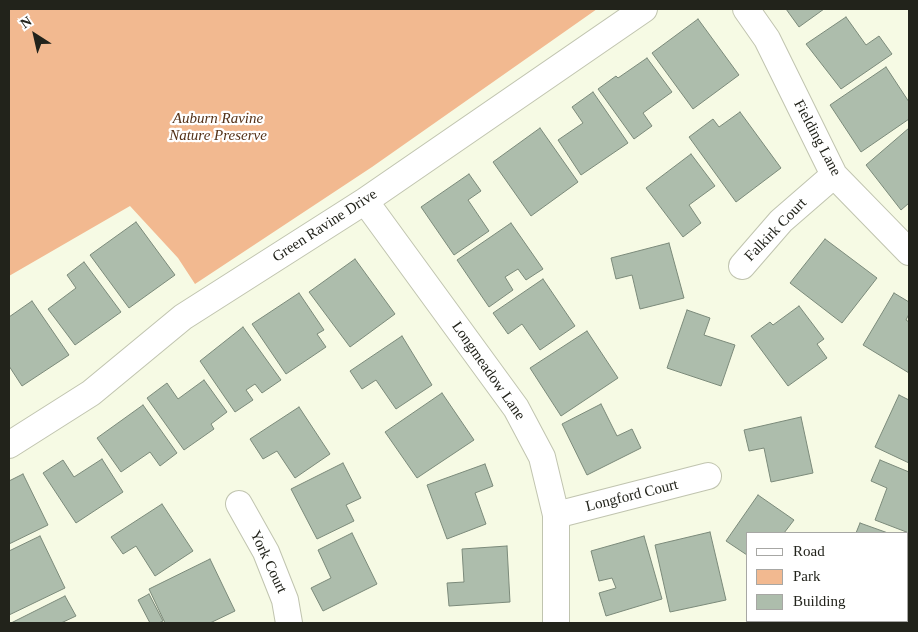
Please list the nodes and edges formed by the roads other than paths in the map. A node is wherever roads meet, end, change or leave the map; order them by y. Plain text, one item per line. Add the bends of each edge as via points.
1 (644, 9) edge
2 (746, 9) edge
3 (834, 176) junction
4 (366, 201) junction
5 (909, 252) edge
6 (742, 266) dead end
7 (9, 445) edge
8 (708, 476) dead end
9 (239, 504) dead end
10 (556, 515) junction
11 (289, 623) edge
12 (556, 623) edge

1 - 4 street, Green Ravine Drive
2 - 3 street, Fielding Lane via 767,39
3 - 5 street, Fielding Lane
3 - 6 street, Falkirk Court via 781,221
4 - 7 street, Green Ravine Drive via 183,317 91,393
4 - 10 street, Longmeadow Lane via 516,408 542,457
8 - 10 street, Longford Court
9 - 11 street, York Court via 266,552 285,600
10 - 12 street, Longmeadow Lane

